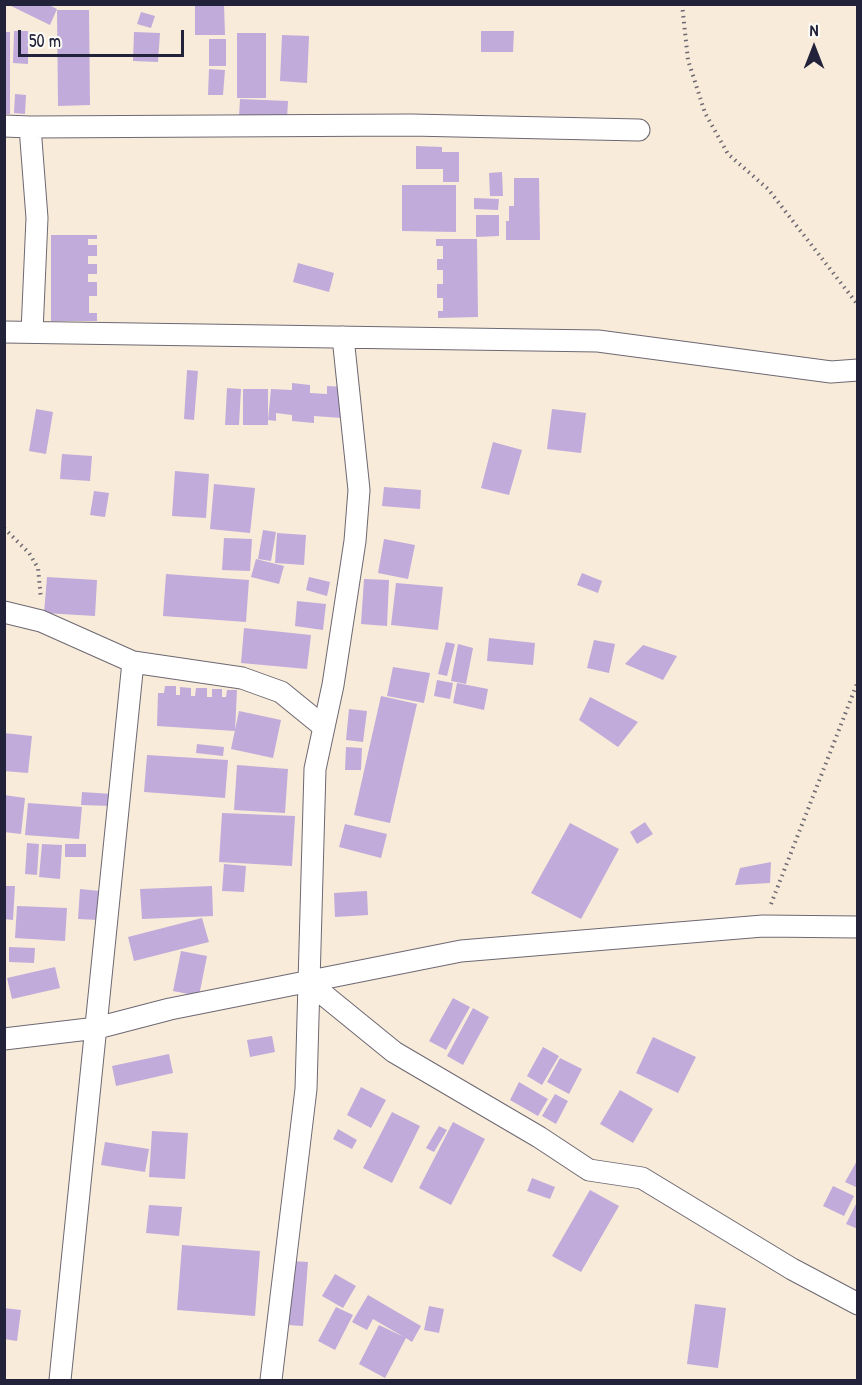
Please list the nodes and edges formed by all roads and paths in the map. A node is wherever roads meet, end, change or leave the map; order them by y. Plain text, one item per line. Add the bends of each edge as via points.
1 (682, 4) edge
2 (4, 126) edge
3 (30, 128) junction
4 (639, 130) dead end
5 (858, 304) edge
6 (4, 332) edge
7 (32, 332) junction
8 (343, 337) junction
9 (858, 370) edge
10 (4, 528) edge
11 (4, 612) edge
12 (41, 621) junction
13 (133, 662) junction
14 (858, 681) edge
15 (324, 727) junction
16 (763, 927) junction
17 (858, 927) edge
18 (308, 982) junction
19 (98, 1028) junction
20 (4, 1039) edge
21 (858, 1304) edge
22 (60, 1380) edge
23 (271, 1380) edge

1 - 5 path via 688,60 705,113 728,154 768,189
2 - 3 street
3 - 4 street via 411,125
3 - 7 street via 37,218
6 - 7 street
7 - 8 street
8 - 9 street via 598,341 831,372
8 - 15 street via 359,490
10 - 12 path via 38,568
11 - 12 street
12 - 13 street
13 - 15 street via 242,678 281,692
13 - 19 street
14 - 16 path
15 - 18 street via 315,768
16 - 17 street
16 - 18 street via 460,951
18 - 19 street via 170,1009
18 - 21 street via 394,1052 589,1170 642,1178
18 - 23 street via 306,1089
19 - 20 street
19 - 22 street

